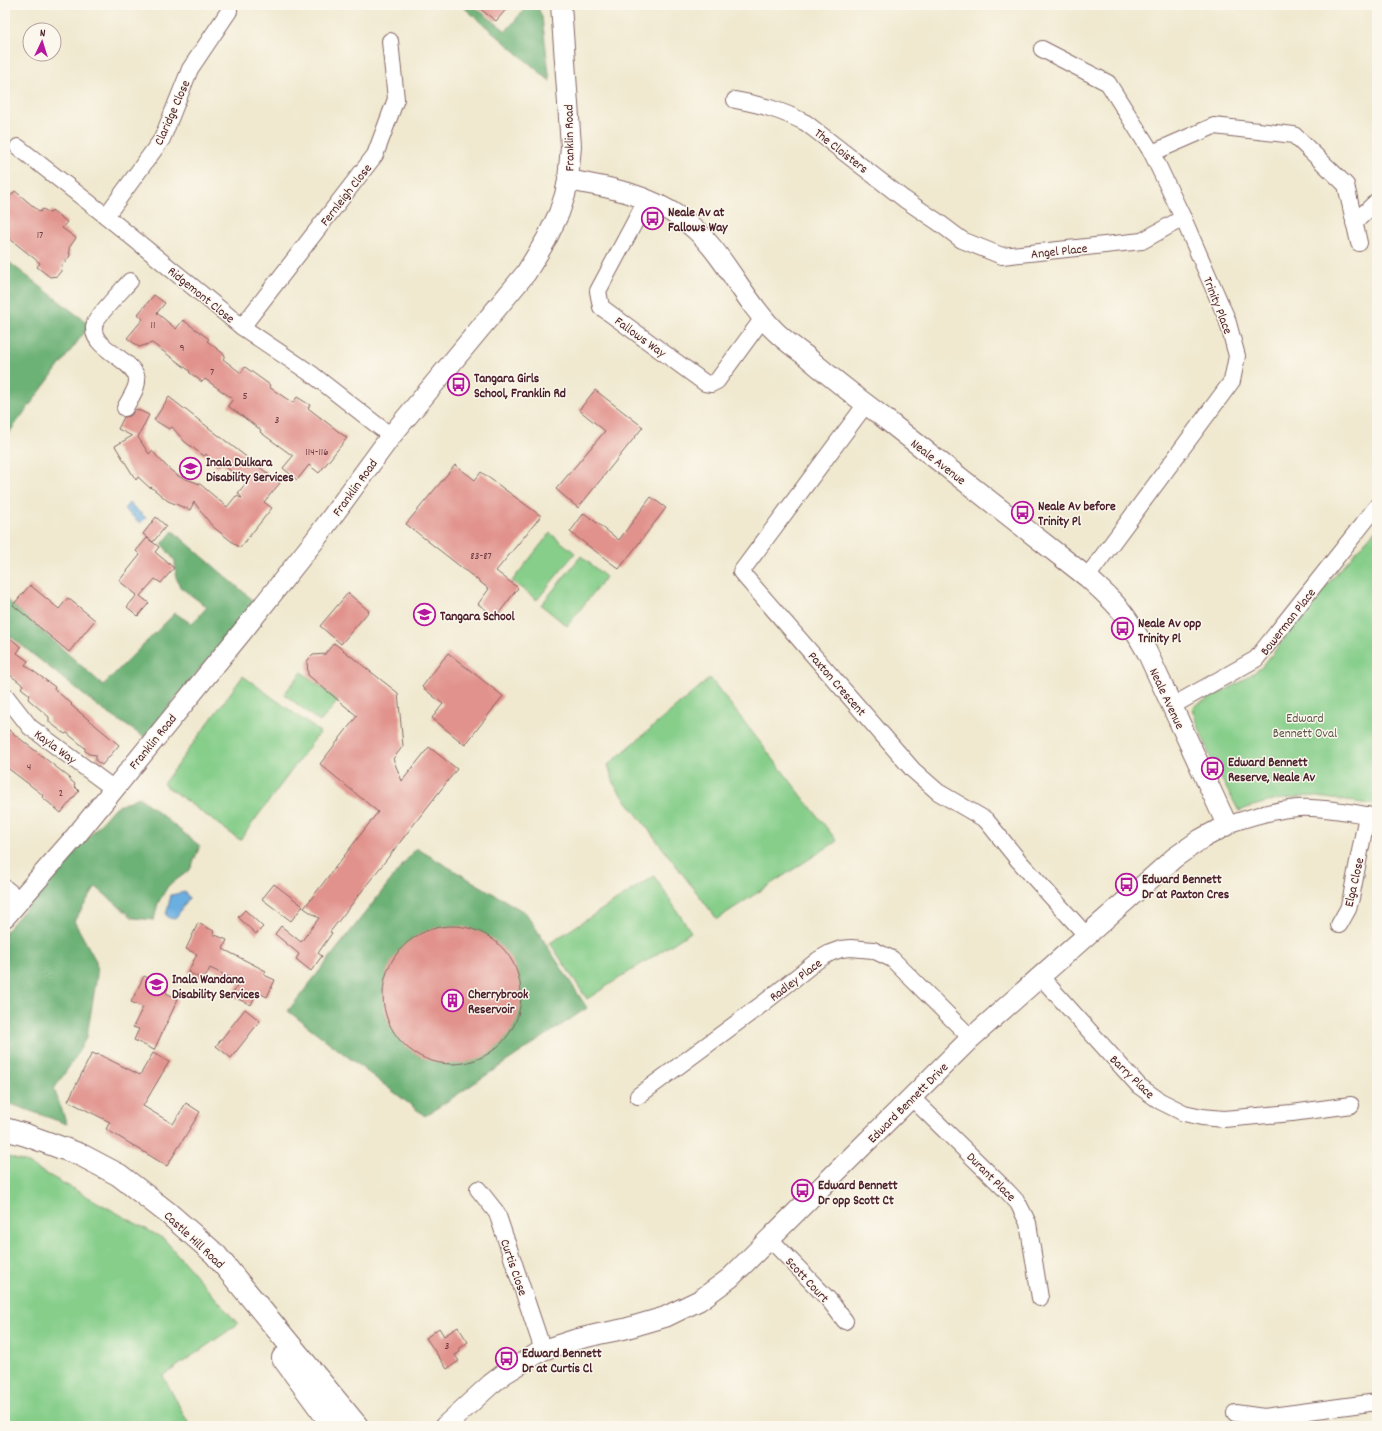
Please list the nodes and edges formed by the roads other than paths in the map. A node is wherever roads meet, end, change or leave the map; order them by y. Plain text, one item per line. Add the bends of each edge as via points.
1 (229, 5) edge
2 (561, 5) edge
3 (390, 41) dead end
4 (1042, 49) dead end
5 (735, 100) dead end
6 (18, 146) dead end
7 (1152, 153) junction
8 (568, 180) junction
9 (647, 199) junction
10 (1377, 201) edge
11 (106, 216) junction
12 (1183, 218) junction
13 (938, 222) joint
14 (1354, 223) junction
15 (1359, 243) dead end
16 (130, 281) dead end
17 (763, 318) junction
18 (242, 327) junction
19 (866, 404) junction
20 (125, 408) dead end
21 (390, 436) junction
22 (1377, 506) edge
23 (1087, 577) junction
24 (5, 696) edge
25 (1172, 706) junction
26 (114, 789) junction
27 (1372, 816) edge
28 (1228, 825) junction
29 (12, 894) edge
30 (5, 917) edge
31 (1339, 925) dead end
32 (1086, 935) junction
33 (1040, 976) junction
34 (971, 1038) junction
35 (638, 1096) dead end
36 (912, 1098) junction
37 (1351, 1105) dead end
38 (5, 1129) edge
39 (5, 1142) edge
40 (478, 1190) dead end
41 (770, 1239) junction
42 (1040, 1298) dead end
43 (845, 1321) dead end
44 (543, 1350) junction
45 (1377, 1402) edge
46 (1235, 1413) dead end
47 (333, 1426) edge
48 (357, 1426) edge
49 (445, 1426) edge

1 - 11 street, Claridge Close via 229,11 190,69 162,139
2 - 8 street, Franklin Road via 571,146
3 - 18 street, Fernleigh Close via 396,99 376,155
4 - 7 street, Trinity Place via 1108,83
5 - 13 street, The Cloisters via 765,105 806,123
6 - 11 street, Ridgemont Close
7 - 12 street, Trinity Place
7 - 14 street via 1214,126 1294,135 1346,185
8 - 9 street, Neale Avenue via 613,188
8 - 21 street, Franklin Road via 559,213 526,272
9 - 17 street, Neale Avenue via 664,207 702,236
9 - 17 street, Fallows Way via 598,291 601,307 705,383 711,384 717,381
10 - 14 street
11 - 18 street, Ridgemont Close
12 - 13 street, Angel Place via 1142,241 1002,256 962,240
12 - 23 street, Trinity Place via 1227,319 1237,356 1232,381
14 - 15 street
16 - 20 street via 95,322 93,331 96,338 126,363 136,378 136,384
17 - 19 street, Neale Avenue via 775,331
18 - 21 street, Ridgemont Close via 313,375
19 - 23 street, Neale Avenue
19 - 32 street, Paxton Crescent via 741,572 913,770 938,792 986,820 1019,861
21 - 26 street, Franklin Road via 315,540
22 - 25 street, Bowerman Place via 1256,659
23 - 25 street, Neale Avenue via 1122,612 1134,630
24 - 26 street, Kayla Way via 30,727
25 - 28 street, Neale Avenue
26 - 29 street, Franklin Road via 70,843
27 - 28 street, Edward Bennett Drive via 1311,808 1274,812
27 - 31 street, Elga Close via 1348,909
28 - 32 street, Edward Bennett Drive via 1201,839 1174,858
29 - 30 street, Franklin Road
32 - 33 street, Edward Bennett Drive
33 - 34 street, Edward Bennett Drive
33 - 37 street, Barry Place via 1139,1086 1160,1101 1184,1112 1224,1119
34 - 35 street, Radley Place via 892,959 873,950 841,949 818,960
34 - 36 street, Edward Bennett Drive
36 - 41 street, Edward Bennett Drive
36 - 42 street, Durant Place via 1018,1203 1028,1223
38 - 48 main road, Castle Hill Road via 57,1145 94,1162 119,1175 168,1213 215,1254
39 - 47 main road, Castle Hill Road via 59,1160 115,1187 180,1238 208,1265 246,1309
40 - 44 street, Curtis Close via 497,1213
41 - 43 street, Scott Court via 829,1300
41 - 44 street, Edward Bennett Drive via 730,1278 683,1309 644,1324
44 - 49 street, Edward Bennett Drive via 491,1384
45 - 46 street via 1264,1417

